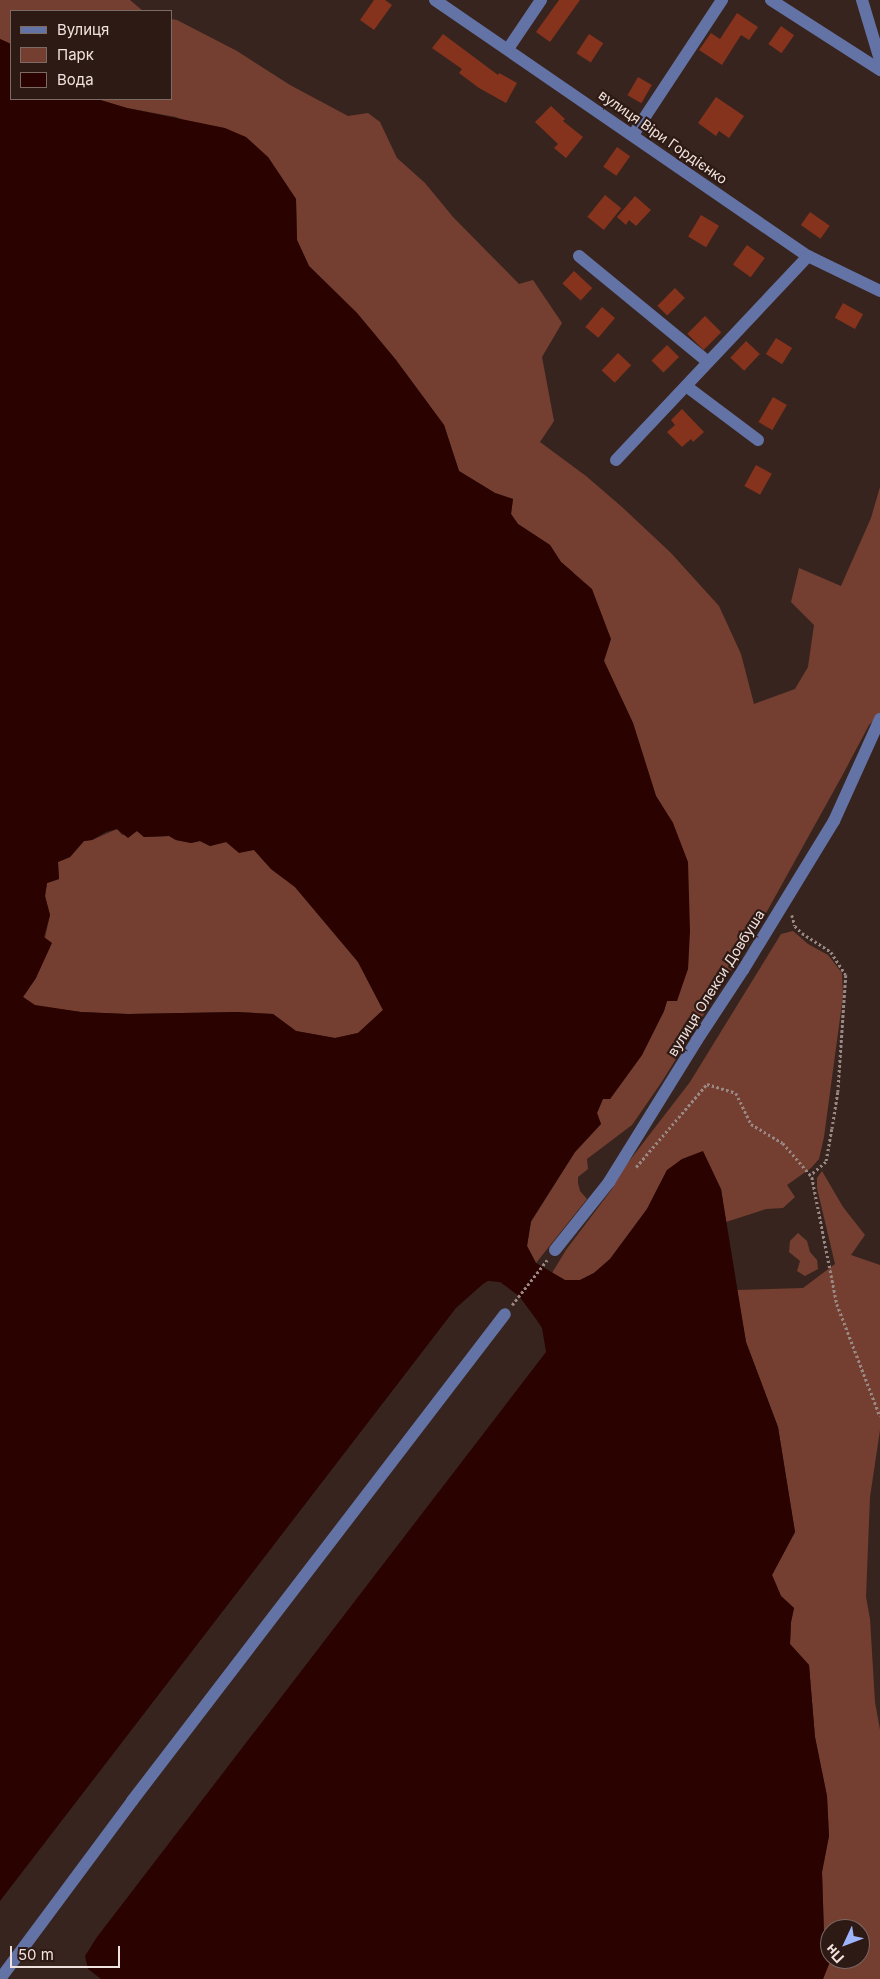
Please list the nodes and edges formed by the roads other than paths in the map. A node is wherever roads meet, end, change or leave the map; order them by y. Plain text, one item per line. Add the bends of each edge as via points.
1 (435, 0) edge
2 (541, 0) edge
3 (722, 0) edge
4 (771, 0) edge
5 (862, 0) edge
6 (508, 49) junction
7 (880, 60) edge
8 (880, 70) edge
9 (633, 135) junction
10 (579, 256) dead end
11 (808, 256) junction
12 (880, 291) edge
13 (708, 362) junction
14 (686, 386) junction
15 (758, 440) dead end
16 (616, 460) dead end
17 (880, 719) edge
18 (555, 1250) road end
19 (505, 1314) road end
20 (0, 1979) edge

1 - 6 street, вулиця Віри Гордієнко
2 - 6 street
3 - 9 street
4 - 8 street
5 - 7 street
6 - 9 street, вулиця Віри Гордієнко
9 - 11 street, вулиця Віри Гордієнко
10 - 13 street
11 - 12 street, вулиця Віри Гордієнко
11 - 13 street
13 - 14 street
14 - 15 street
14 - 16 street
17 - 18 street, вулиця Олекси Довбуша via 834,821 788,897 609,1182
19 - 20 street via 132,1801

